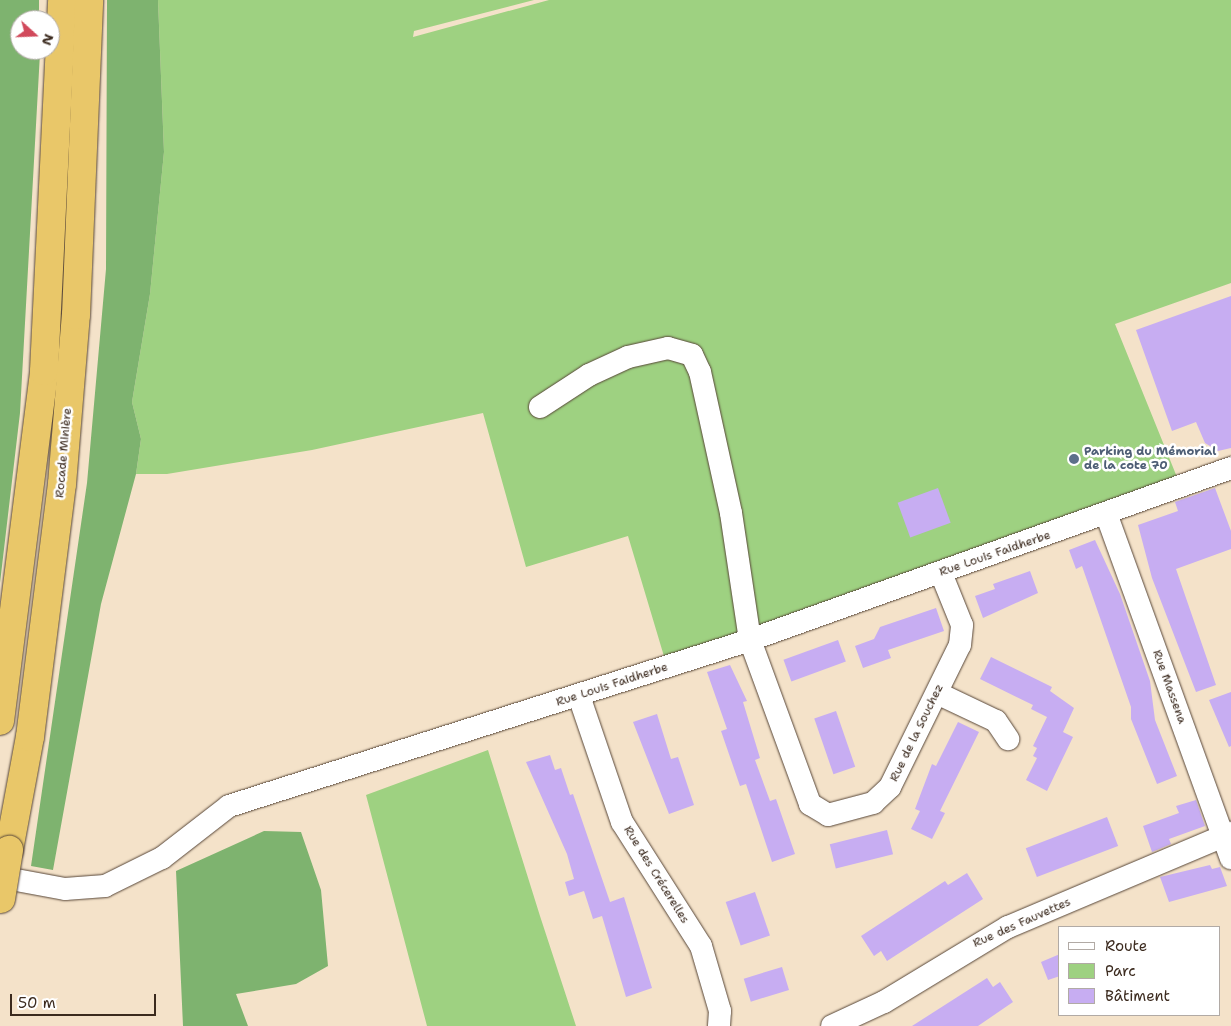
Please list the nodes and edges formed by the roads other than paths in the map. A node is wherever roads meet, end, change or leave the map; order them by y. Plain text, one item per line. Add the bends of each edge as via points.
1 (62, 0) edge
2 (89, 0) edge
3 (540, 407) dead end
4 (1231, 468) edge
5 (1107, 516) junction
6 (941, 573) junction
7 (750, 640) junction
8 (937, 693) junction
9 (579, 696) junction
10 (0, 721) edge
11 (1008, 739) dead end
12 (1227, 834) edge
13 (1231, 858) edge
14 (0, 893) edge
15 (840, 1025) edge
16 (719, 1026) edge

1 - 10 highway via 44,371
2 - 14 highway, Rocade Minière, bridge via 79,252 62,484 30,737
3 - 7 street, Rue de la Souchez via 589,375 628,357 668,348 692,355 700,372 731,513
4 - 5 street, Rue Louis Faidherbe
5 - 6 street, Rue Louis Faidherbe
5 - 12 street, Rue Massena
6 - 7 street, Rue Louis Faidherbe
6 - 8 street, Rue de la Souchez via 962,625 960,645
7 - 8 street, Rue de la Souchez via 810,804 828,815 872,803 890,787
7 - 9 street, Rue Louis Faidherbe
8 - 11 street via 996,721
9 - 14 street, Rue Louis Faidherbe via 229,806 162,858 105,886
9 - 16 street, Rue des Crécerelles via 622,822 700,946 720,1012
12 - 13 street, Rue Massena
12 - 15 street, Rue des Fauvettes via 974,944 884,1002

